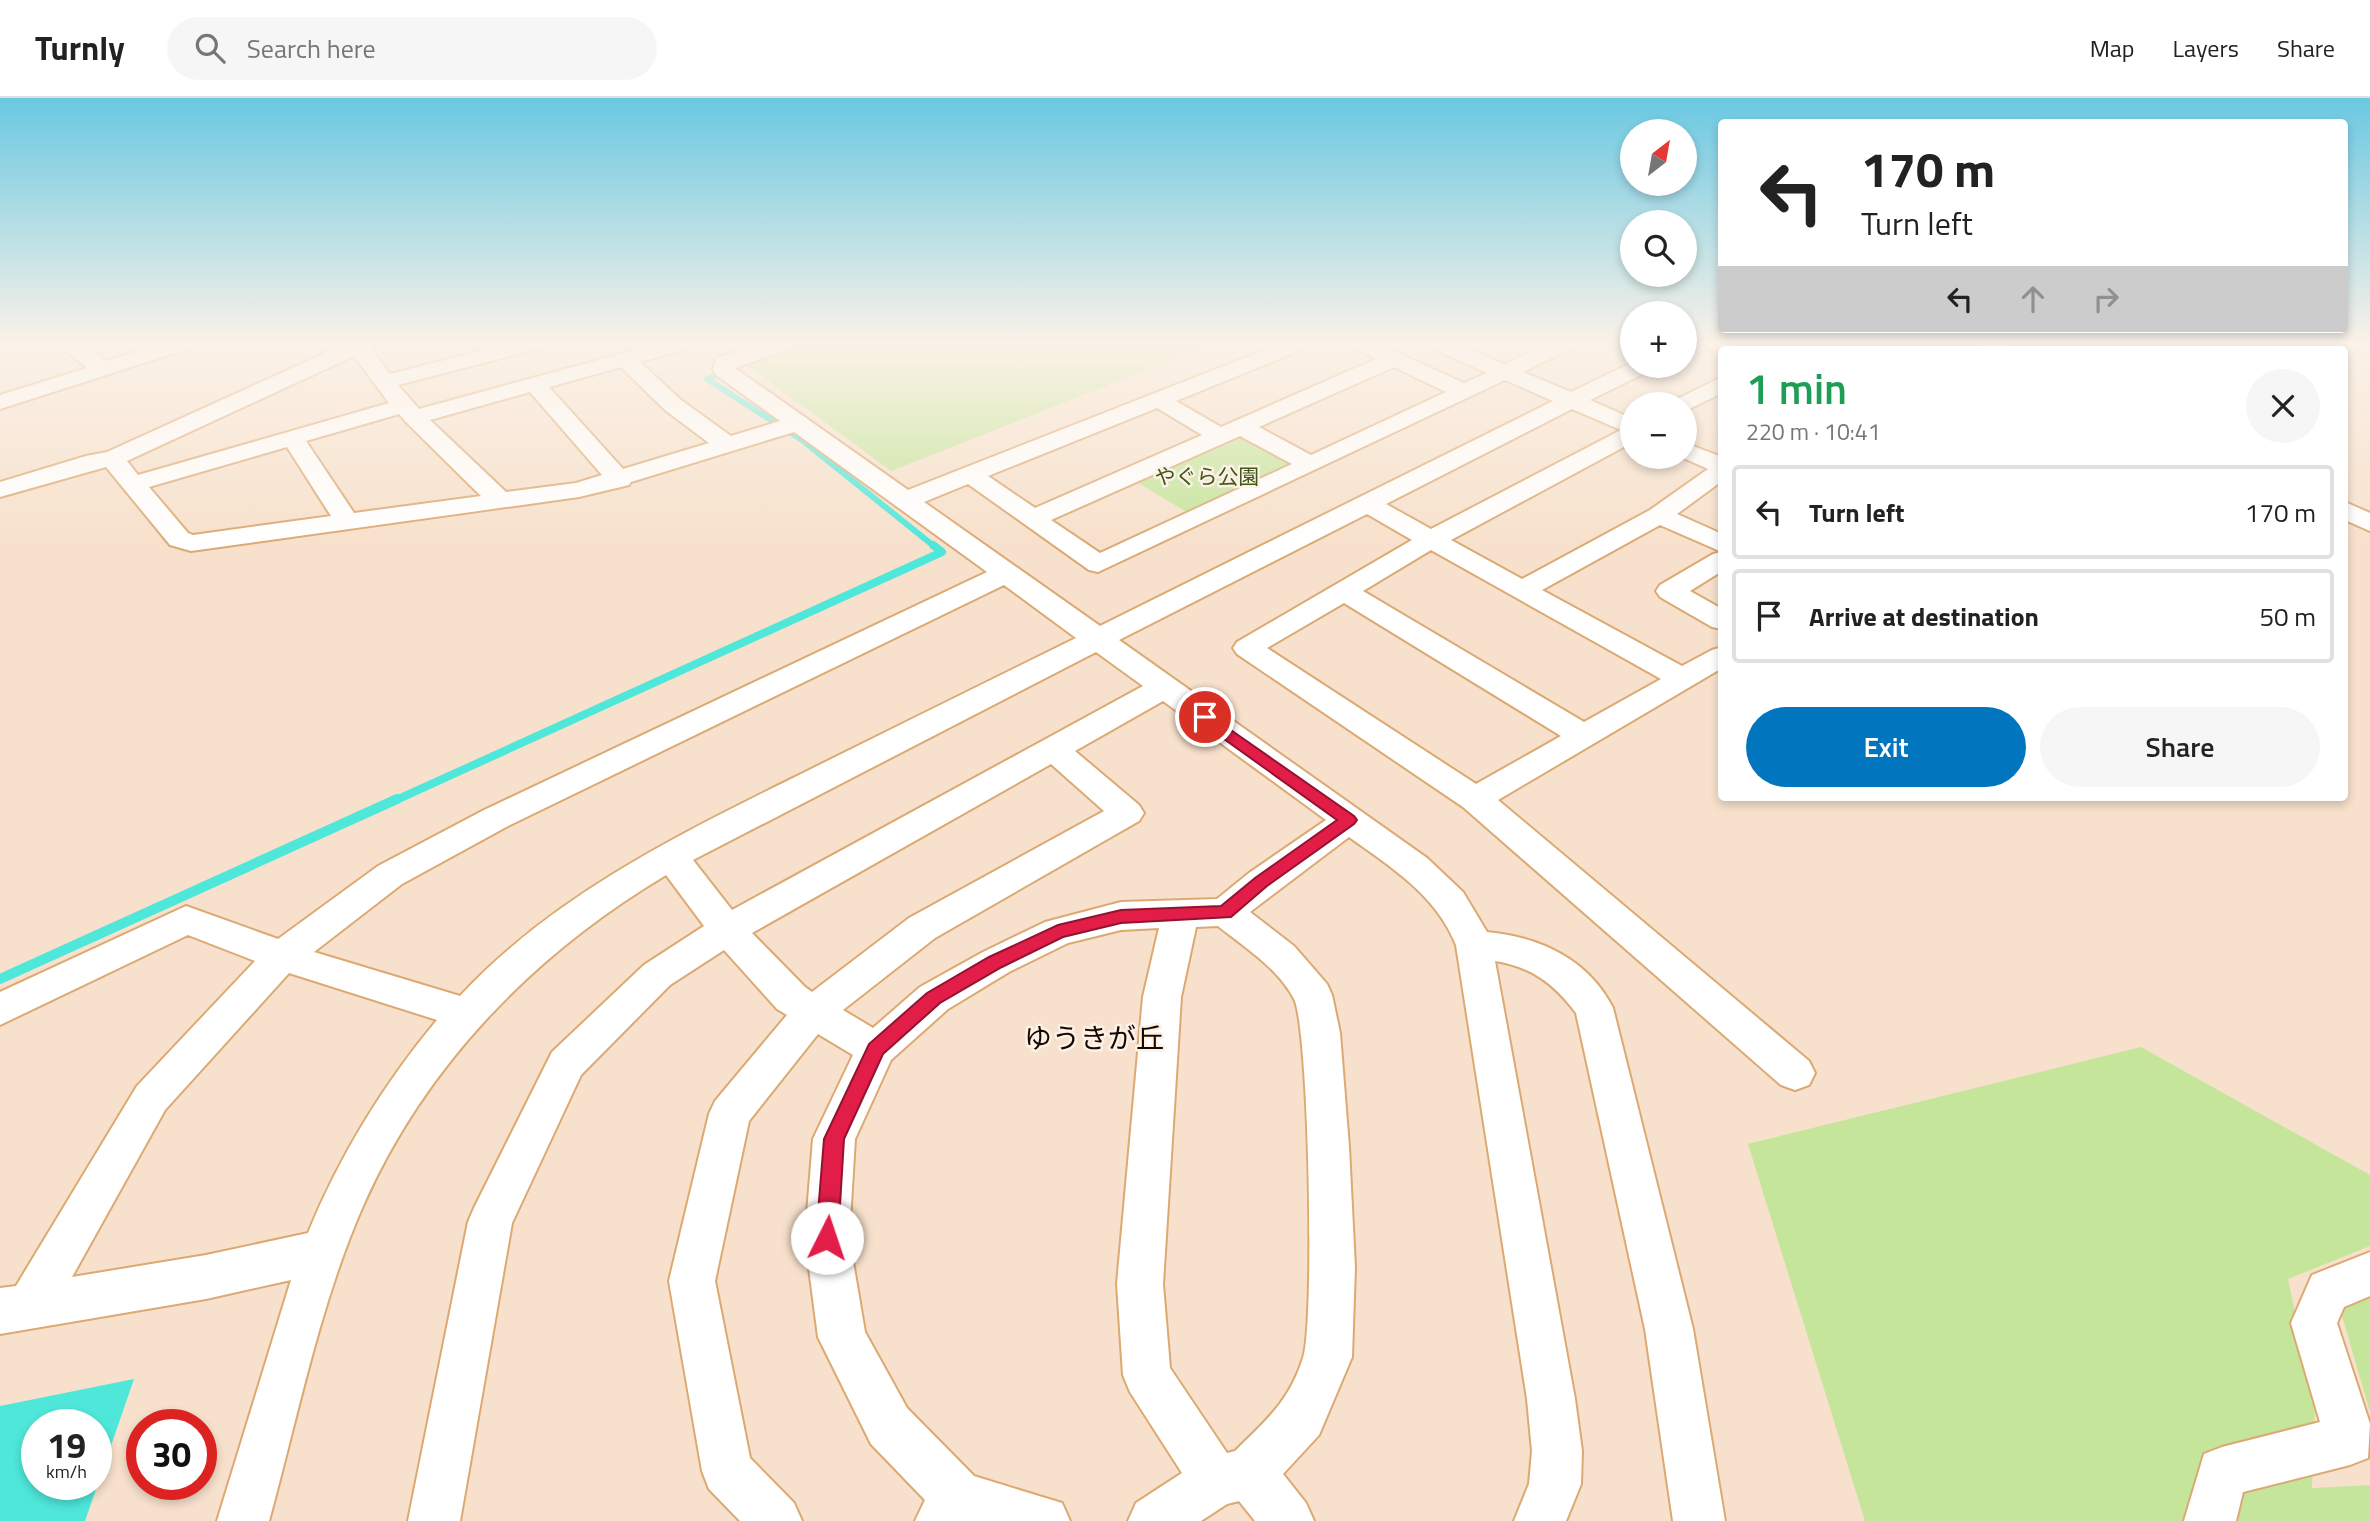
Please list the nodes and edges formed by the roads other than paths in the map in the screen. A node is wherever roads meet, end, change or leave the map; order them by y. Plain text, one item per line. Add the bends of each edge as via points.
1 (220, 410) edge
2 (558, 410) edge
3 (680, 410) edge
4 (780, 410) edge
5 (1136, 410) edge
6 (1182, 410) edge
7 (1279, 410) edge
8 (1425, 410) edge
9 (1551, 410) edge
10 (1593, 410) edge
11 (409, 411) joint
12 (1620, 422) edge
13 (798, 423) junction
14 (1231, 432) junction
15 (292, 437) junction
16 (1620, 440) edge
17 (729, 446) junction
18 (1697, 456) edge
19 (112, 459) junction
20 (1310, 464) junction
21 (1718, 466) edge
22 (1718, 471) edge
23 (972, 476) junction
24 (620, 480) junction
25 (132, 484) junction
26 (0, 490) edge
27 (906, 500) junction
28 (502, 502) junction
29 (1367, 504) junction
30 (2348, 512) edge
31 (1659, 514) junction
32 (1034, 518) junction
33 (348, 522) junction
34 (2370, 523) edge
35 (1430, 541) junction
36 (1718, 542) edge
37 (1718, 562) edge
38 (1007, 573) junction
39 (1521, 590) junction
40 (1344, 591) junction
41 (1718, 619) edge
42 (1098, 639) junction
43 (1718, 658) edge
44 (1683, 679) junction
45 (1163, 688) junction
46 (1584, 736) junction
47 (1053, 750) junction
48 (1475, 799) junction
49 (1349, 820) junction
50 (671, 856) junction
51 (1225, 912) junction
52 (1181, 913) junction
53 (727, 930) junction
54 (1474, 945) junction
55 (282, 956) junction
56 (16, 1001) edge
57 (812, 1013) junction
58 (466, 1014) junction
59 (0, 1034) edge
60 (876, 1049) junction
61 (1795, 1073) dead end
62 (323, 1251) junction
63 (2370, 1274) edge
64 (15, 1309) edge
65 (1233, 1477) junction
66 (950, 1509) edge
67 (243, 1521) edge
68 (434, 1521) edge
69 (776, 1521) edge
70 (1044, 1521) edge
71 (1154, 1521) edge
72 (1288, 1521) edge
73 (1540, 1521) edge
74 (1699, 1521) edge
75 (2210, 1521) edge

1 - 19 street
2 - 24 street
3 - 17 street
4 - 13 street
5 - 23 street
6 - 14 street
7 - 14 street
8 - 20 street
9 - 29 street
10 - 12 street
11 - 15 street
11 - 28 street
13 - 17 street
13 - 27 street
14 - 20 street
14 - 32 street
15 - 25 street
15 - 33 street
16 - 35 street
17 - 24 street
18 - 21 street
19 - 25 street
19 - 26 street
20 - 32 street via 1098,564
22 - 31 street
23 - 27 street
23 - 32 street
24 - 28 street
25 - 33 street via 178,540 191,543
27 - 38 street
28 - 33 street
29 - 35 street
29 - 42 street
30 - 34 street
31 - 36 street
31 - 39 street
35 - 39 street
35 - 40 street
37 - 41 street via 1670,591
38 - 42 street
38 - 55 street via 496,818 390,875
39 - 44 street
40 - 46 street
40 - 48 street via 1247,648
42 - 45 street
42 - 50 street
43 - 44 street
44 - 46 street
45 - 47 street
45 - 49 street
46 - 48 street
47 - 53 street
47 - 57 street via 1127,813 922,928
48 - 61 street
49 - 51 street
49 - 54 street via 1448,895 1465,918
50 - 53 street
50 - 58 street via 560,928
51 - 52 street
51 - 65 street via 1281,956 1314,995 1328,1147 1332,1267 1328,1357 1302,1418
52 - 60 street via 1121,916 1058,932 934,998
52 - 65 street via 1162,997 1140,1284 1147,1375
53 - 57 street via 791,998
53 - 68 street via 657,975 566,1064 491,1222
54 - 73 street via 1557,1451 1555,1484
54 - 74 street via 1511,948 1539,957 1574,981 1594,1008 1670,1329
55 - 56 street via 187,920
55 - 58 street
55 - 64 street via 151,1098
56 - 59 street
57 - 60 street
57 - 69 street via 730,1114 691,1281 727,1471
58 - 62 street via 394,1109 358,1172
60 - 66 street via 834,1139 827,1238 842,1337 889,1426
62 - 64 street via 206,1277
62 - 67 street
63 - 75 street via 2328,1291 2314,1323 2350,1440 2222,1472
65 - 71 street
65 - 72 street
66 - 70 street

